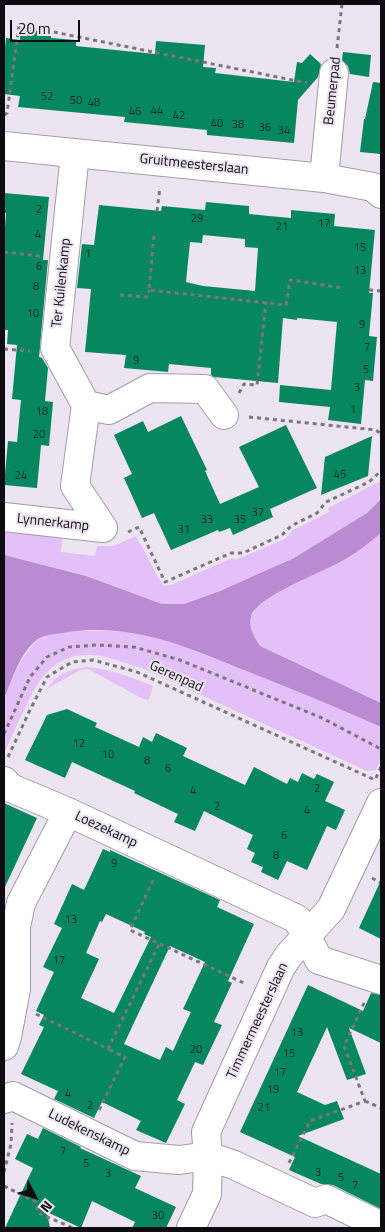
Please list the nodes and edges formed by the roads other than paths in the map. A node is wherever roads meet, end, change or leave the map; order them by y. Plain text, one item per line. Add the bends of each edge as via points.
1 (333, 81) road end
2 (4, 146) edge
3 (75, 153) junction
4 (324, 178) junction
5 (381, 194) edge
6 (86, 406) junction
7 (224, 415) road end
8 (4, 517) edge
9 (5, 770) edge
10 (378, 792) edge
11 (68, 812) junction
12 (306, 936) junction
13 (379, 979) edge
14 (4, 1046) edge
15 (9, 1097) edge
16 (208, 1156) junction
17 (381, 1226) edge
18 (191, 1228) edge

1 - 4 street, Beumerpad
2 - 3 street, Gruitmeesterslaan
3 - 4 street, Gruitmeesterslaan
3 - 6 street, Ter Kuilenkamp via 55,348
4 - 5 street, Gruitmeesterslaan via 373,187
6 - 7 street via 109,410 150,388 205,389
6 - 8 street, Lynnerkamp via 75,486 103,528
9 - 11 street via 11,788
10 - 12 street, Timmermeesterslaan via 331,909
11 - 12 street, Loezekamp via 297,919
11 - 14 street, Loezekamp via 21,903 16,927 16,989
12 - 13 street, Loezekamp via 319,960
12 - 16 street, Timmermeesterslaan via 282,967 206,1132
15 - 16 street, Ludekenskamp via 135,1156 179,1160
16 - 17 street via 315,1203 326,1199
16 - 18 street, Timmermeesterslaan via 207,1194

